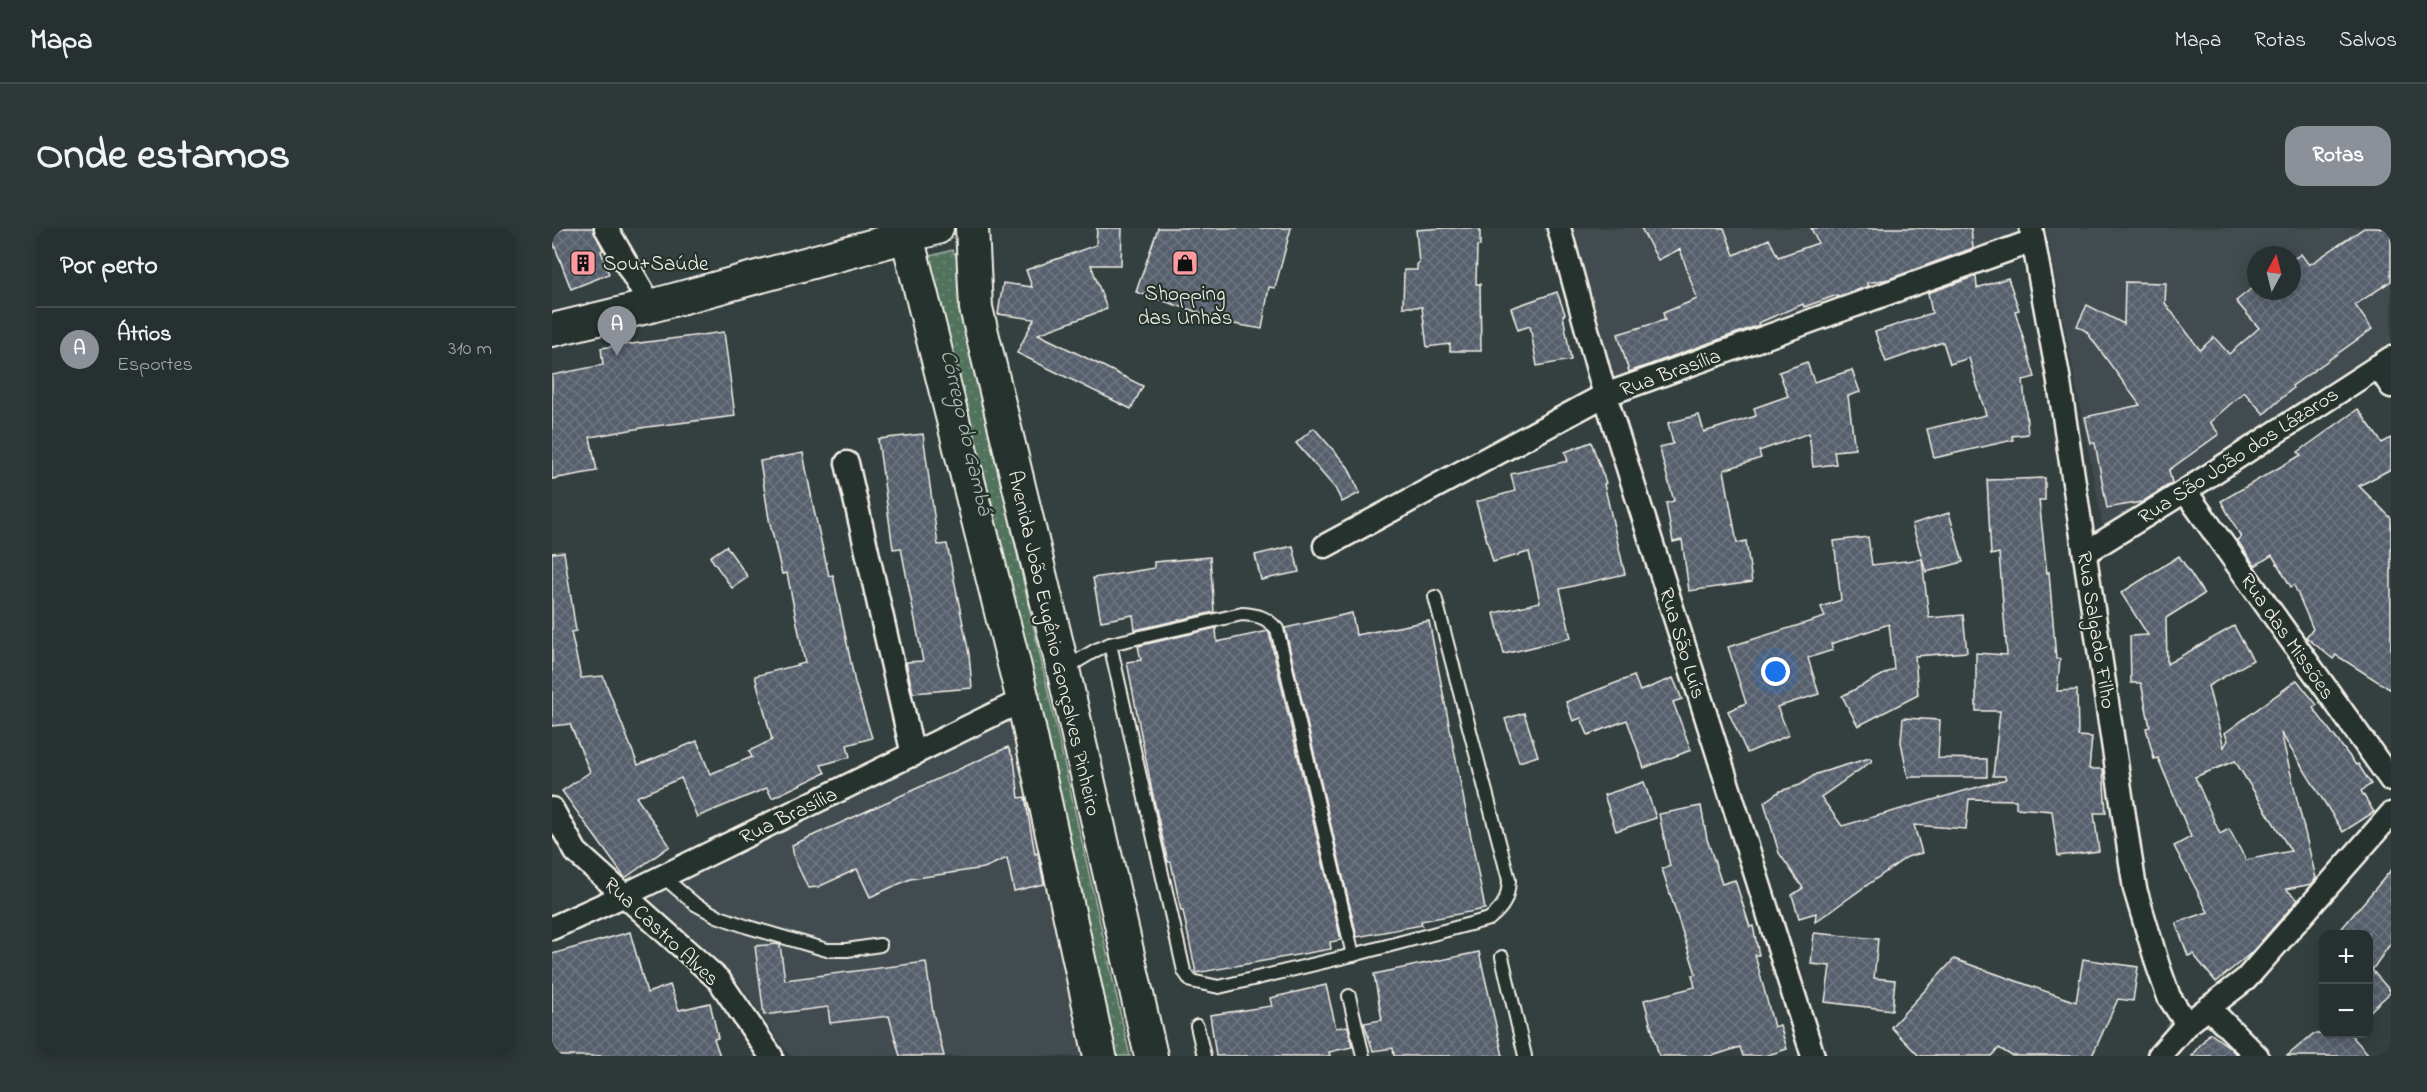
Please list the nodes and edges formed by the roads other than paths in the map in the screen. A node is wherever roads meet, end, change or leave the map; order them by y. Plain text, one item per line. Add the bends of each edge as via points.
1 (606, 228) edge
2 (937, 228) edge
3 (972, 228) edge
4 (1559, 228) edge
5 (2032, 235) edge
6 (907, 236) junction
7 (651, 306) junction
8 (552, 330) edge
9 (2384, 362) edge
10 (2391, 387) edge
11 (1605, 395) junction
12 (847, 463) dead end
13 (2185, 491) junction
14 (1325, 546) dead end
15 (2085, 553) junction
16 (1436, 597) dead end
17 (1110, 644) junction
18 (1063, 669) junction
19 (1023, 700) junction
20 (912, 754) junction
21 (2391, 780) edge
22 (552, 809) edge
23 (2391, 814) edge
24 (662, 876) junction
25 (625, 895) junction
26 (552, 928) edge
27 (880, 945) dead end
28 (1353, 955) junction
29 (1502, 957) dead end
30 (1349, 996) dead end
31 (2209, 1008) junction
32 (2187, 1024) junction
33 (1197, 1026) dead end
34 (771, 1056) edge
35 (1100, 1056) edge
36 (1151, 1056) edge
37 (1204, 1056) edge
38 (1363, 1056) edge
39 (1525, 1056) edge
40 (1813, 1056) edge
41 (2159, 1056) edge
42 (2257, 1056) edge

1 - 7 street
2 - 6 street
3 - 18 street, Avenida João Eugênio Gonçalves Pinheiro via 976,308
4 - 11 street, Rua São Luís
5 - 11 street, Rua Brasília
5 - 15 street, Rua Salgado Filho
6 - 7 street
6 - 19 street
7 - 8 street
9 - 10 street
9 - 13 street, Rua São João dos Lázaros
11 - 14 street, Rua Brasília
11 - 40 street, Rua São Luís
12 - 20 street
13 - 15 street, Rua São João dos Lázaros
13 - 21 street, Rua das Missões
15 - 32 street, Rua Salgado Filho via 2135,889 2169,996
16 - 28 lane via 1509,880 1508,899 1489,918
17 - 18 lane
17 - 28 lane via 1242,614 1259,615 1277,629
17 - 28 lane via 1184,971 1191,981 1219,987
18 - 36 street, Avenida João Eugênio Gonçalves Pinheiro
19 - 20 street, Rua Brasília
19 - 35 street
20 - 24 street, Rua Brasília
22 - 25 street, Rua Castro Alves via 576,852
23 - 31 street via 2246,979
24 - 25 street, Rua Brasília
24 - 27 lane via 695,904 748,927 827,950
25 - 26 street, Rua Brasília
25 - 34 street, Rua Castro Alves via 719,980
29 - 39 lane
30 - 38 lane
31 - 32 street
31 - 42 street
32 - 41 street
33 - 37 lane

